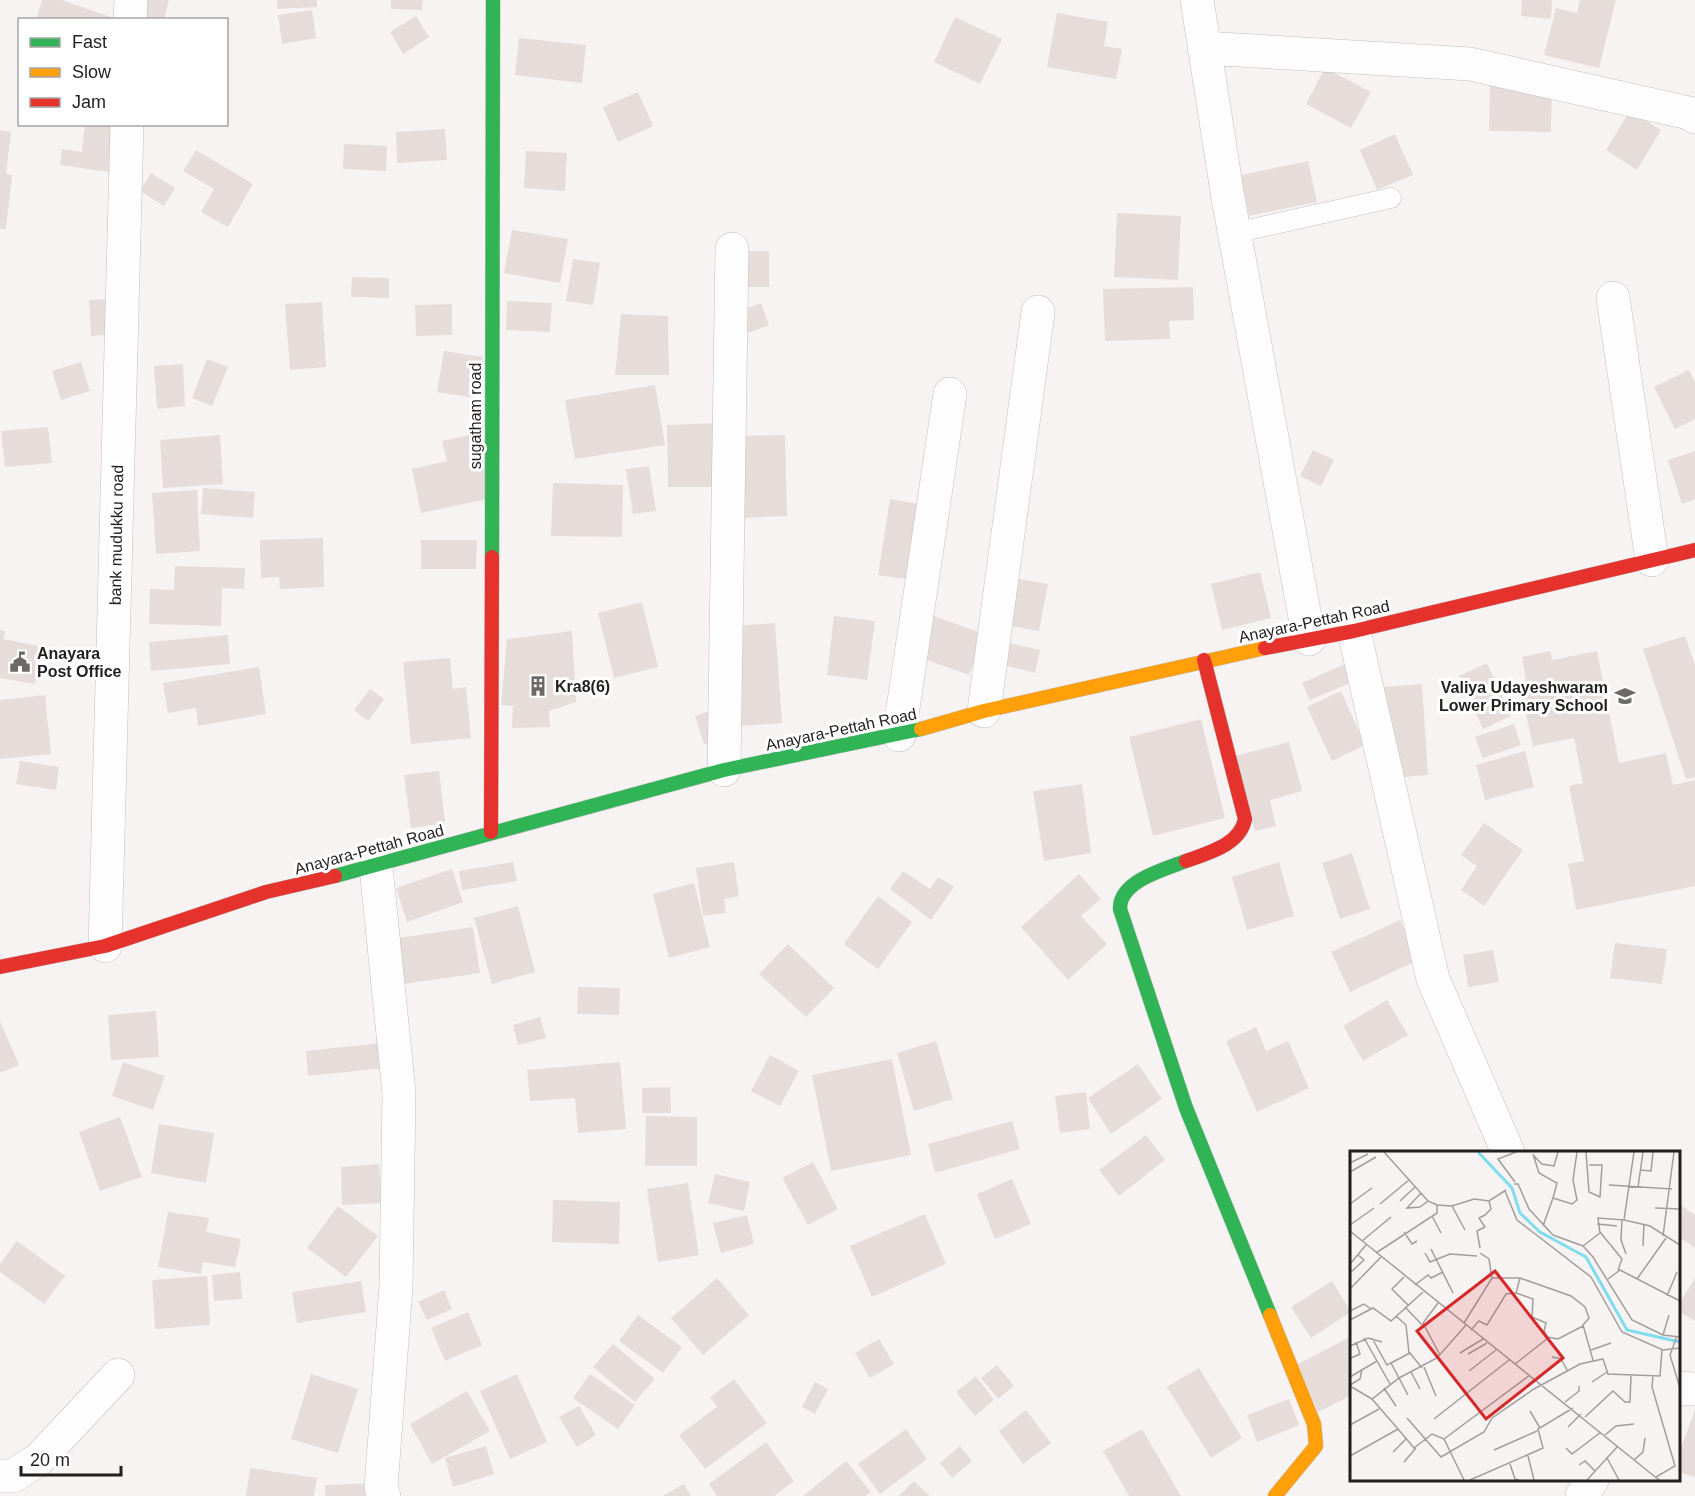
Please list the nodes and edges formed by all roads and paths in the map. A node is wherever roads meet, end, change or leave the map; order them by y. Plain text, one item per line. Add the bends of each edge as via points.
1 (131, 0) edge
2 (493, 0) edge
3 (1197, 0) edge
4 (130, 18) edge
5 (1204, 48) junction
6 (1695, 117) edge
7 (127, 126) edge
8 (1391, 198) dead end
9 (1234, 233) junction
10 (732, 249) dead end
11 (1613, 298) dead end
12 (1038, 312) dead end
13 (950, 394) dead end
14 (1695, 550) edge
15 (1652, 560) junction
16 (1354, 632) junction
17 (1309, 639) junction
18 (1204, 660) junction
19 (984, 711) junction
20 (899, 735) junction
21 (724, 770) junction
22 (491, 832) junction
23 (376, 867) junction
24 (105, 946) junction
25 (0, 967) edge
26 (1508, 1151) edge
27 (118, 1375) dead end
28 (1680, 1388) edge
29 (1695, 1389) edge
30 (0, 1476) edge
31 (1591, 1481) edge
32 (384, 1496) edge
33 (1275, 1496) edge
34 (1582, 1496) edge

1 - 4 street
2 - 22 street, sugatham road
3 - 5 street
5 - 6 street via 1470,64
5 - 9 street
7 - 24 street, bank mudukku road
8 - 9 lane
9 - 17 street
10 - 21 street
11 - 15 street
12 - 19 street
13 - 20 street
14 - 15 street, Anayara-Pettah Road
15 - 16 street, Anayara-Pettah Road
16 - 17 street, Anayara-Pettah Road
16 - 26 street via 1433,979
17 - 18 street, Anayara-Pettah Road
18 - 19 street, Anayara-Pettah Road
18 - 33 street via 1245,819 1242,832 1145,879 1126,891 1120,903 1186,1108 1314,1424 1316,1446
19 - 20 street, Anayara-Pettah Road
20 - 21 street, Anayara-Pettah Road
21 - 22 street, Anayara-Pettah Road
22 - 23 street, Anayara-Pettah Road
23 - 24 street, Anayara-Pettah Road via 266,892
23 - 32 street via 399,1093 396,1286 381,1488
24 - 25 street, Anayara-Pettah Road
27 - 30 street via 38,1460 13,1476
28 - 29 street
31 - 34 street

